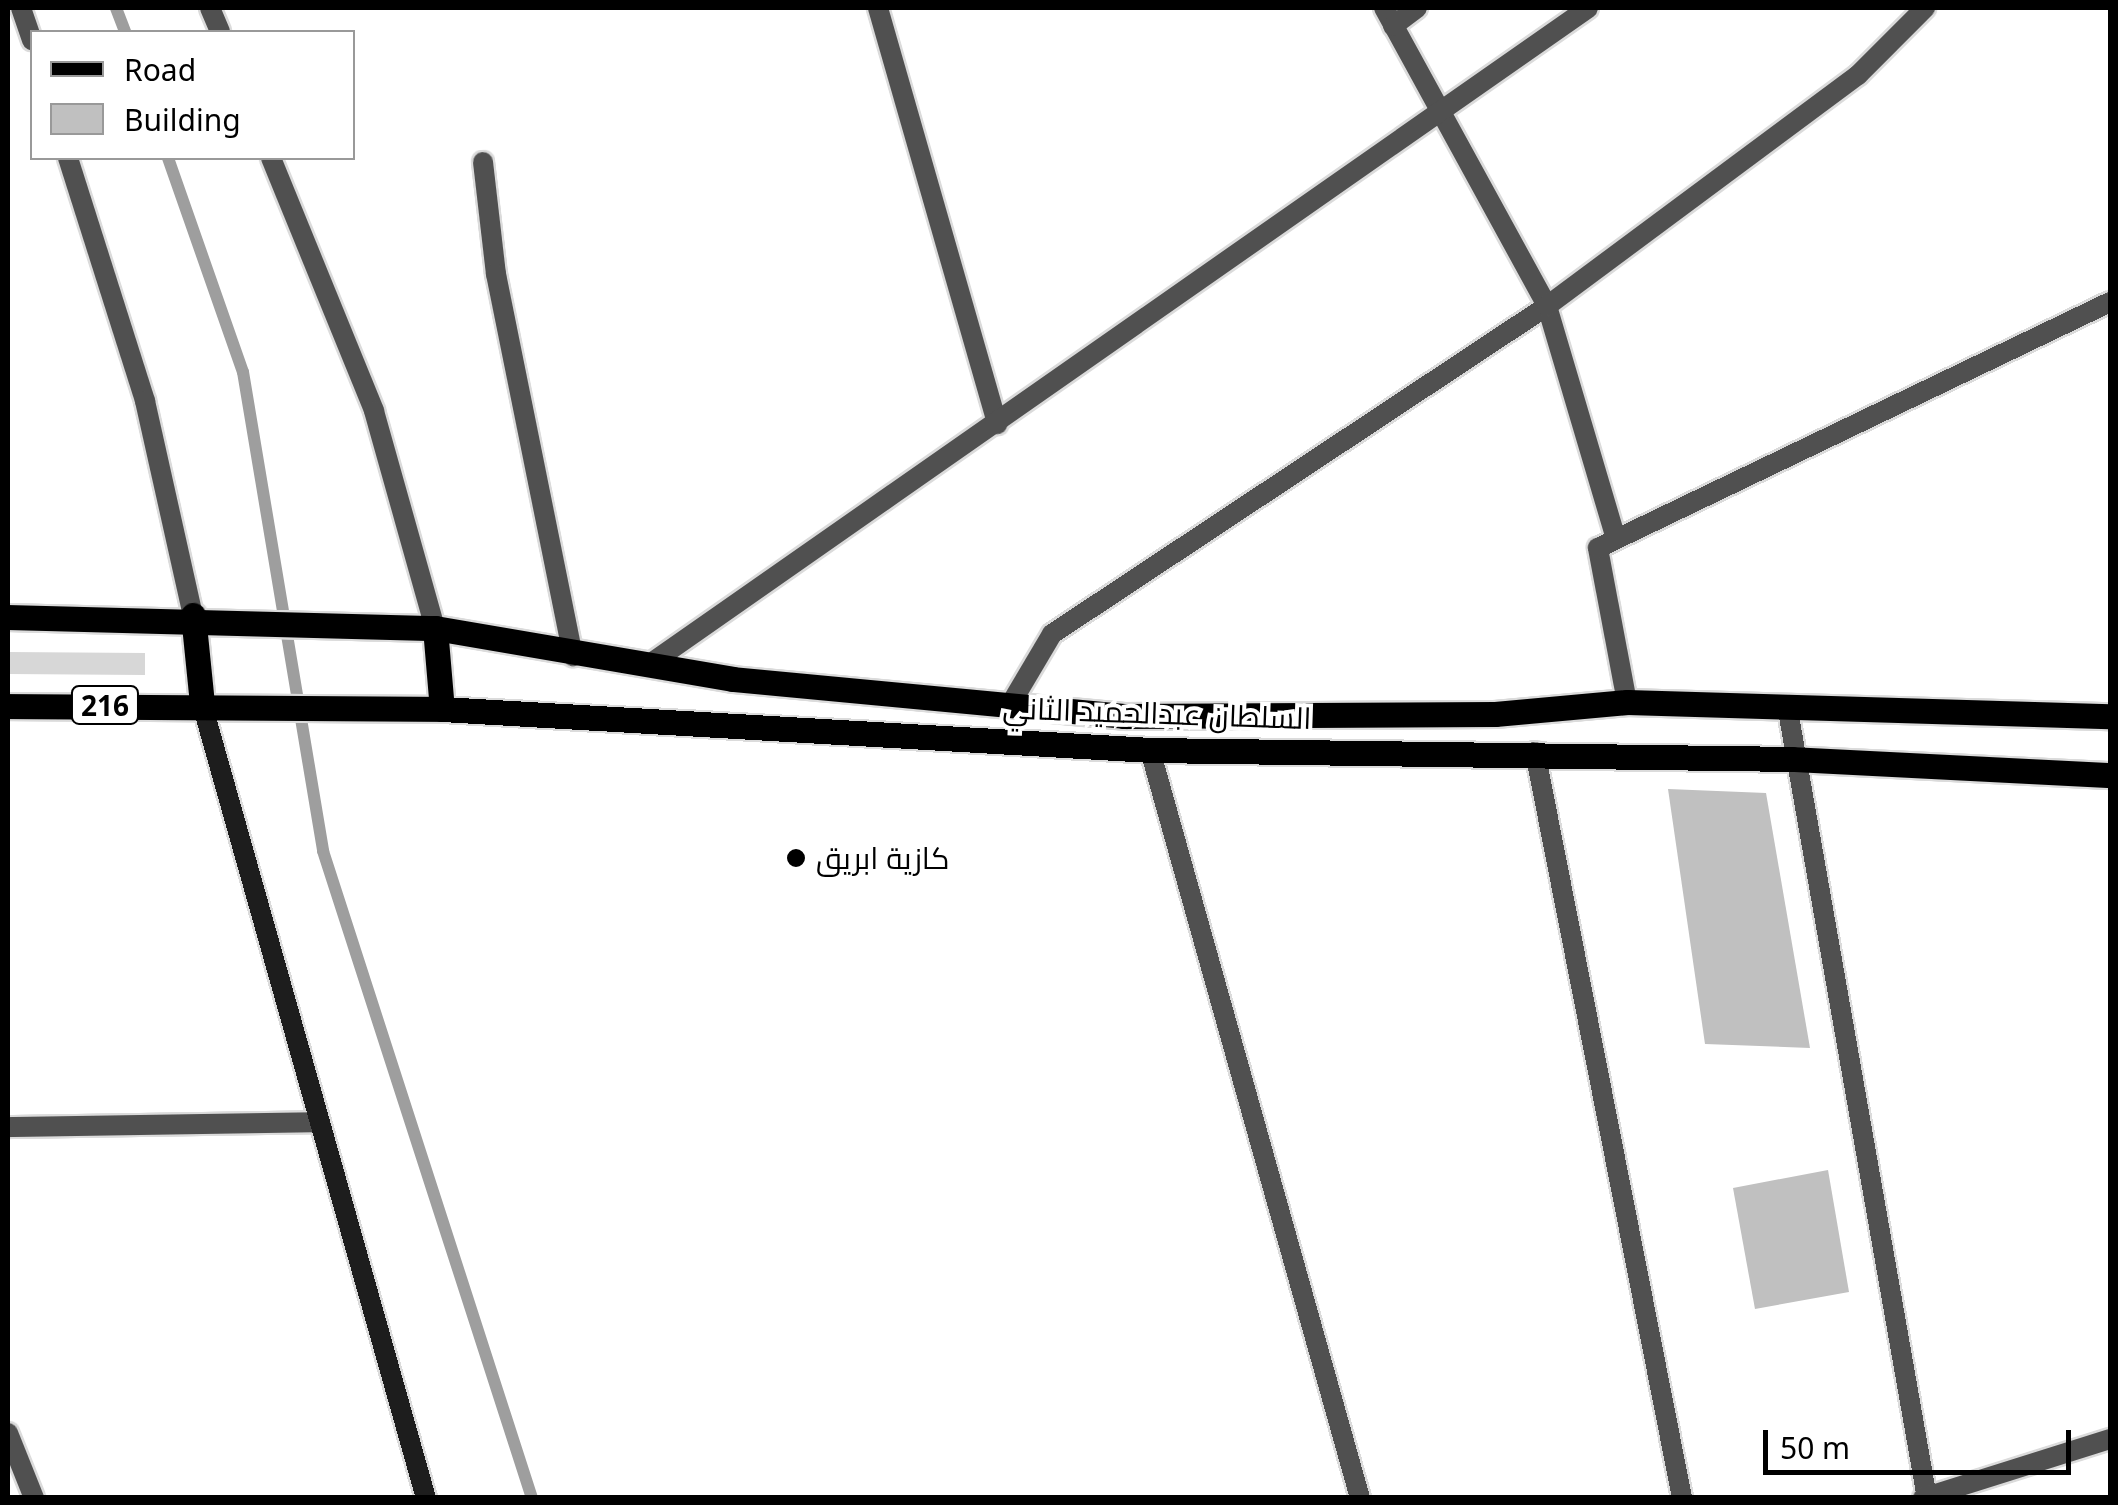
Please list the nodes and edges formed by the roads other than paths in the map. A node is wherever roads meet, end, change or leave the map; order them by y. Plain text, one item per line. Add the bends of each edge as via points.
1 (22, 8) edge
2 (878, 8) edge
3 (1417, 8) edge
4 (1588, 8) edge
5 (1925, 8) edge
6 (1388, 17) edge
7 (30, 34) edge
8 (1440, 116) junction
9 (69, 160) edge
10 (272, 160) edge
11 (483, 162) dead end
12 (2110, 302) edge
13 (1546, 306) junction
14 (997, 424) junction
15 (1616, 539) junction
16 (193, 615) junction
17 (8, 617) edge
18 (435, 628) junction
19 (573, 656) junction
20 (647, 666) junction
21 (1627, 702) junction
22 (202, 704) junction
23 (1010, 705) junction
24 (1788, 705) junction
25 (8, 706) edge
26 (442, 709) junction
27 (2110, 716) edge
28 (1150, 750) junction
29 (1535, 752) junction
30 (1792, 758) junction
31 (2110, 775) edge
32 (319, 1122) junction
33 (8, 1127) edge
34 (8, 1434) edge
35 (2110, 1439) edge
36 (1926, 1497) edge
37 (34, 1498) edge
38 (426, 1498) edge
39 (1360, 1498) edge
40 (1682, 1498) edge

1 - 7 street
2 - 14 street
3 - 6 street
4 - 8 street
5 - 13 street via 1858,75
6 - 8 street
8 - 13 street
8 - 14 street
9 - 16 street via 154,436
10 - 18 street via 374,411
11 - 19 street via 496,274
12 - 15 street
13 - 15 street
13 - 23 street via 1052,634
14 - 20 street
15 - 21 street via 1598,548
16 - 17 main road
16 - 18 main road
16 - 22 main road
18 - 19 main road
18 - 26 main road
19 - 20 main road
20 - 23 main road
21 - 23 main road via 1495,714 1144,716
21 - 24 main road
22 - 25 main road, 216
22 - 26 main road, السلطان عبدالحميد الثاني
22 - 32 main road
24 - 27 main road
24 - 30 street
26 - 28 main road, السلطان عبدالحميد الثاني
28 - 29 main road, السلطان عبدالحميد الثاني
28 - 39 street
29 - 30 main road, السلطان عبدالحميد الثاني
29 - 40 street
30 - 31 main road, السلطان عبدالحميد الثاني
30 - 36 street
32 - 33 street
32 - 38 main road
34 - 37 street
35 - 36 street

